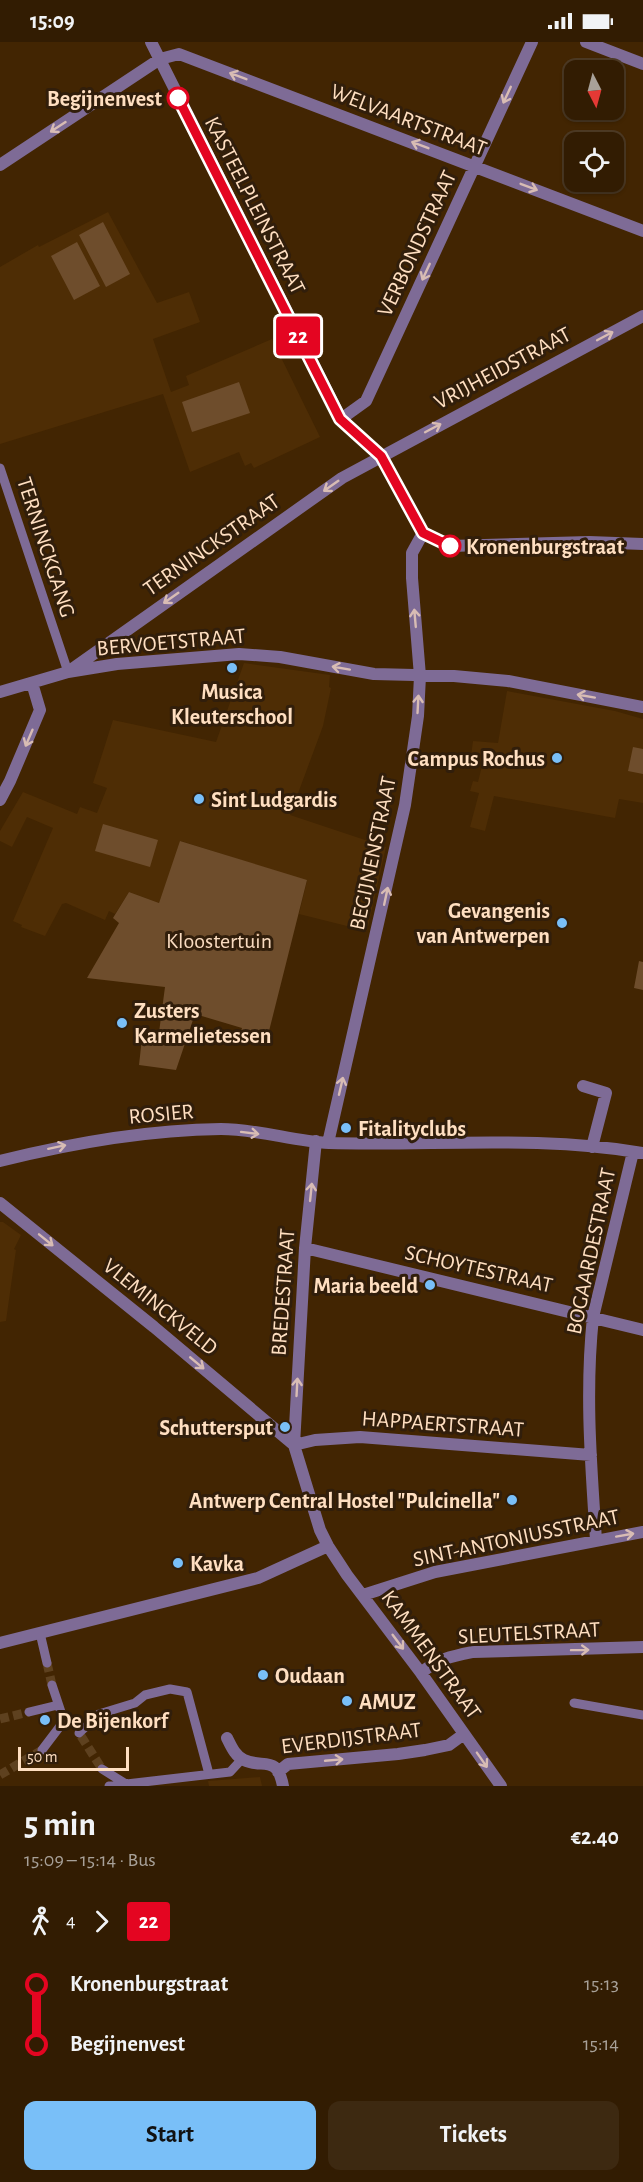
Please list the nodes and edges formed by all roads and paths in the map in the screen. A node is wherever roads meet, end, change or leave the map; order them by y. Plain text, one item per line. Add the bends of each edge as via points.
1 (151, 42) edge
2 (532, 42) edge
3 (586, 42) edge
4 (159, 59) junction
5 (643, 64) edge
6 (0, 165) edge
7 (475, 166) junction
8 (643, 231) edge
9 (643, 316) edge
10 (340, 419) junction
11 (381, 456) junction
12 (0, 468) edge
13 (423, 533) junction
14 (643, 544) edge
15 (68, 672) junction
16 (420, 676) junction
17 (32, 683) junction
18 (0, 692) edge
19 (643, 707) edge
20 (0, 800) edge
21 (583, 1086) dead end
22 (321, 1142) junction
23 (592, 1147) junction
24 (638, 1153) edge
25 (0, 1161) edge
26 (0, 1203) edge
27 (305, 1248) junction
28 (593, 1317) junction
29 (643, 1330) edge
30 (294, 1445) junction
31 (591, 1455) junction
32 (643, 1532) edge
33 (596, 1540) junction
34 (328, 1546) junction
35 (363, 1595) junction
36 (40, 1633) junction
37 (0, 1643) edge
38 (643, 1647) edge
39 (46, 1663) tunnel mouth
40 (422, 1673) junction
41 (52, 1685) tunnel mouth
42 (574, 1703) dead end
43 (58, 1705) junction
44 (29, 1712) tunnel mouth
45 (643, 1715) edge
46 (64, 1721) junction
47 (464, 1734) junction
48 (227, 1738) dead end
49 (42, 1750) tunnel mouth
50 (242, 1759) junction
51 (102, 1769) tunnel mouth
52 (278, 1772) junction
53 (209, 1774) junction
54 (126, 1784) junction
55 (109, 1786) edge
56 (283, 1786) edge
57 (501, 1786) edge

1 - 4 street, KASTEELPLEINSTRAAT
2 -> 7 street, VERBONDSTRAAT
3 - 5 street
4 -> 6 street
7 -> 4 street, WELVAARTSTRAAT via 179,54
4 - 10 street, KASTEELPLEINSTRAAT
7 -> 8 street, WELVAARTSTRAAT
7 -> 10 street, VERBONDSTRAAT via 366,400
11 -> 9 street, VRIJHEIDSTRAAT
10 - 11 street, KASTEELPLEINSTRAAT
11 - 13 street, KASTEELPLEINSTRAAT
11 -> 15 street, TERNINCKSTRAAT via 332,485
12 - 15 street, TERNINCKGANG
13 - 14 street via 450,546
16 -> 13 street, BEGIJNENSTRAAT via 412,553
16 -> 15 street, BERVOETSTRAAT via 374,674 280,657 239,654
15 - 17 street
19 -> 16 street, BERVOETSTRAAT via 508,681
22 -> 16 street, BEGIJNENSTRAAT via 405,806
17 - 18 street
17 -> 20 street via 40,710
21 - 23 street via 606,1093
22 - 23 street, ROSIER via 515,1142
25 -> 22 street, ROSIER via 83,1142 222,1129
27 -> 22 street, BREDESTRAAT
23 - 24 street, ROSIER
24 - 28 street, BOGAARDESTRAAT
26 -> 30 street, VLEMINCKVELD
27 - 28 street, SCHOYTESTRAAT
30 -> 27 street, BREDESTRAAT
28 - 29 street, SCHOYTESTRAAT
28 - 31 street, BOGAARDESTRAAT via 588,1401
30 - 31 street, HAPPAERTSTRAAT via 360,1437
30 - 34 street, KAMMENSTRAAT
31 - 33 street, BOGAARDESTRAAT
33 -> 32 street, SINT-ANTONIUSSTRAAT
33 - 35 street, SINT-ANTONIUSSTRAAT via 435,1572
34 - 35 street, KAMMENSTRAAT
34 - 36 street via 258,1578
35 -> 40 street, KAMMENSTRAAT
36 - 37 street
36 - 39 street
40 -> 38 street, SLEUTELSTRAAT via 445,1658 472,1652
40 - 47 street, KAMMENSTRAAT
41 - 43 street
42 - 45 street
43 - 44 street
43 - 46 street
46 - 49 street
46 - 53 street via 80,1734 99,1714 135,1703 145,1695 170,1689 187,1692
52 -> 47 street, EVERDIJSTRAAT via 288,1764 449,1745
47 -> 57 street, KAMMENSTRAAT
48 - 50 street
50 - 52 street, EVERDIJSTRAAT via 266,1763
50 - 53 street via 230,1772
51 - 54 street
52 - 56 street
53 - 54 street
54 - 55 street

